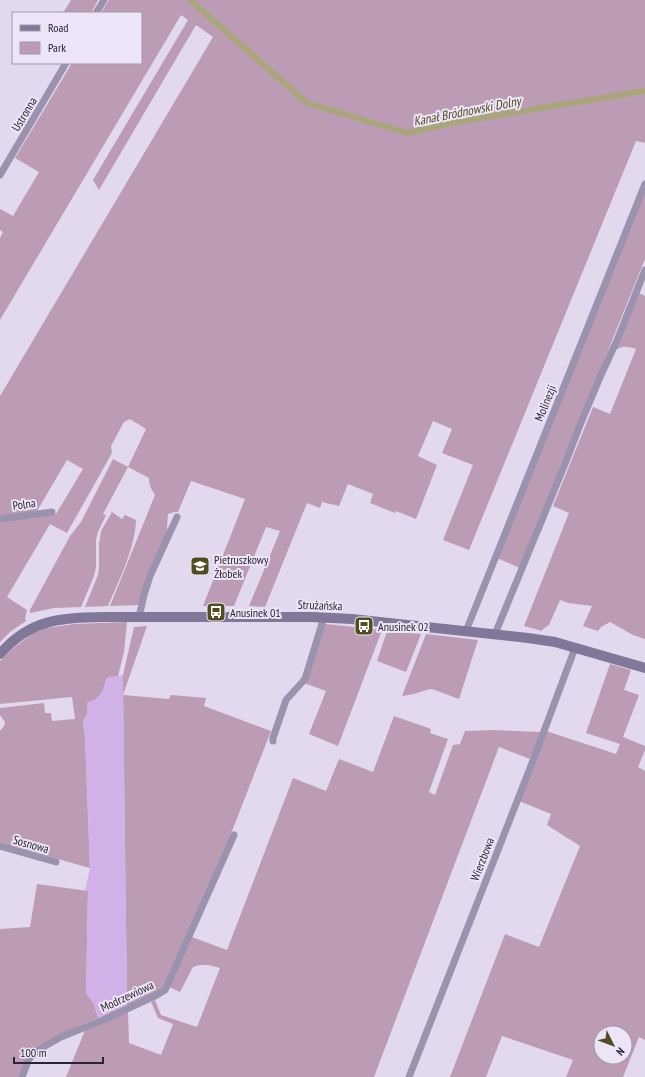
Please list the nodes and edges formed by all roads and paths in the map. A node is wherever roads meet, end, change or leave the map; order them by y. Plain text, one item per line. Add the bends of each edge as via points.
1 (104, 0) edge
2 (97, 12) edge
3 (65, 64) edge
4 (0, 175) edge
5 (645, 184) edge
6 (645, 270) edge
7 (52, 512) dead end
8 (177, 517) dead end
9 (0, 519) edge
10 (139, 617) junction
11 (324, 617) junction
12 (466, 631) junction
13 (496, 634) junction
14 (574, 648) junction
15 (0, 654) edge
16 (645, 668) edge
17 (273, 741) dead end
18 (234, 835) dead end
19 (0, 846) edge
20 (56, 862) dead end
21 (22, 1077) edge
22 (409, 1077) edge

1 - 2 street
3 - 4 street, Ustronna
5 - 12 street, Molinezji
6 - 13 street
7 - 9 street, Polna
8 - 10 street via 150,576
10 - 11 main road, Strużańska
10 - 15 main road, Strużańska via 81,618 38,625 21,634
11 - 12 main road, Strużańska
11 - 17 street via 305,679 286,700
12 - 13 main road, Strużańska
13 - 14 main road, Strużańska via 555,642
14 - 16 main road, Strużańska
14 - 22 street, Wierzbowa
18 - 21 street, Modrzewiowa via 164,990 45,1046 29,1059
19 - 20 street, Sosnowa

